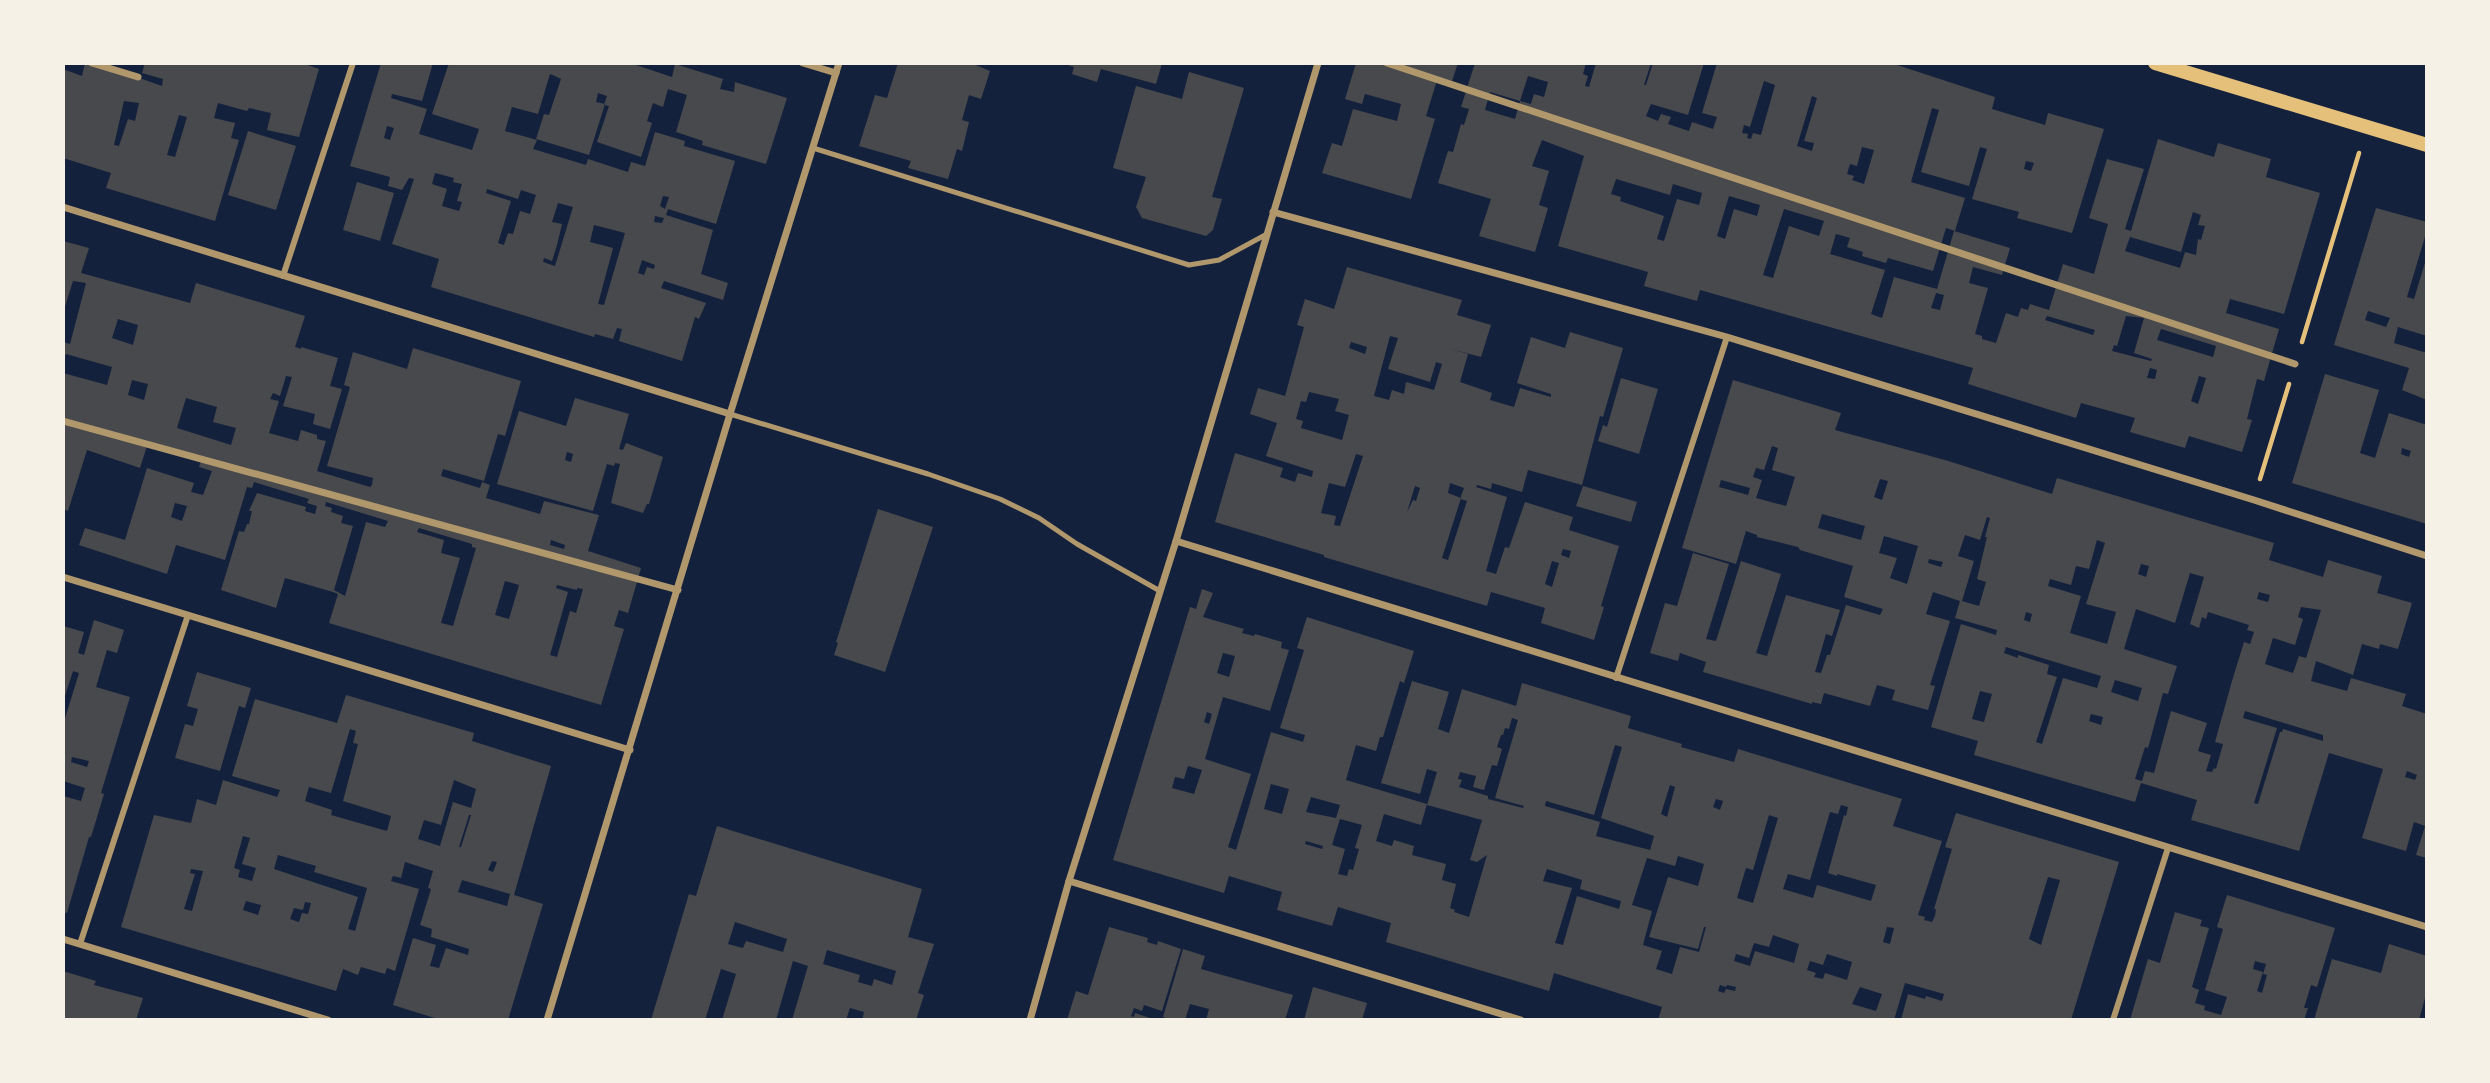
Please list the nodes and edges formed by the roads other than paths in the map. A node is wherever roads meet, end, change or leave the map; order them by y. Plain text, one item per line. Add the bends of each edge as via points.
1 (92, 63) edge
2 (353, 63) edge
3 (803, 63) edge
4 (839, 63) edge
5 (1318, 63) edge
6 (1387, 63) edge
7 (2155, 63) edge
8 (836, 73) junction
9 (138, 77) dead end
10 (2427, 145) edge
11 (813, 148) junction
12 (63, 207) edge
13 (1273, 212) junction
14 (1267, 234) junction
15 (283, 276) junction
16 (1727, 337) junction
17 (2295, 364) road end
18 (730, 414) junction
19 (63, 421) edge
20 (1176, 541) junction
21 (2427, 556) edge
22 (63, 577) edge
23 (678, 590) junction
24 (1160, 592) junction
25 (188, 615) junction
26 (1616, 678) junction
27 (630, 750) junction
28 (2168, 848) junction
29 (1069, 881) junction
30 (2427, 927) edge
31 (63, 939) edge
32 (80, 944) junction
33 (1517, 1019) edge
34 (328, 1020) edge
35 (547, 1020) edge
36 (1030, 1020) edge
37 (2113, 1020) edge

1 - 9 street
2 - 15 street
3 - 8 street
4 - 8 street
5 - 13 street
6 - 17 street
7 - 10 main road
8 - 11 street
11 - 14 lane via 1189,265 1219,260
11 - 18 street
12 - 15 street
13 - 14 street
13 - 16 street
14 - 20 street
15 - 18 street
16 - 21 street
16 - 26 street
18 - 23 street
18 - 24 lane via 1000,499
19 - 23 street
20 - 24 street
20 - 26 street
22 - 25 street
23 - 27 street
24 - 29 street
25 - 27 street
25 - 32 street
26 - 28 street
27 - 35 street
28 - 30 street
28 - 37 street
29 - 33 street
29 - 36 street
31 - 32 street
32 - 34 street

